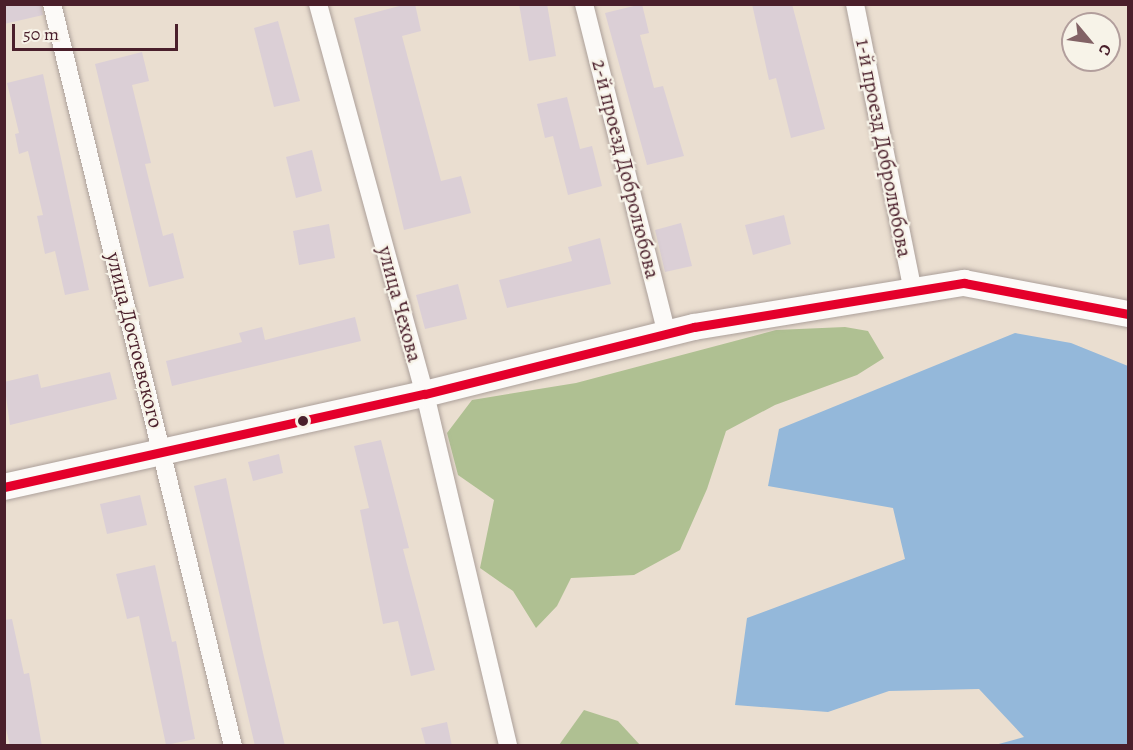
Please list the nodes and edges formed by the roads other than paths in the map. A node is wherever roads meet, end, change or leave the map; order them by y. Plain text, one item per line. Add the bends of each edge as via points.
1 (51, 4) edge
2 (318, 4) edge
3 (584, 4) edge
4 (855, 4) edge
5 (913, 291) junction
6 (1128, 314) edge
7 (667, 334) junction
8 (425, 394) junction
9 (164, 452) junction
10 (4, 487) edge
11 (233, 746) edge
12 (508, 746) edge

1 - 9 street, улица Достоевского
2 - 8 street, улица Чехова
3 - 7 street, 2-й проезд Добролюбова
4 - 5 street, 1-й проезд Добролюбова
5 - 6 street via 964,283
5 - 7 street
7 - 8 street
8 - 9 street
8 - 12 street, улица Чехова
9 - 10 street
9 - 11 street, улица Достоевского

